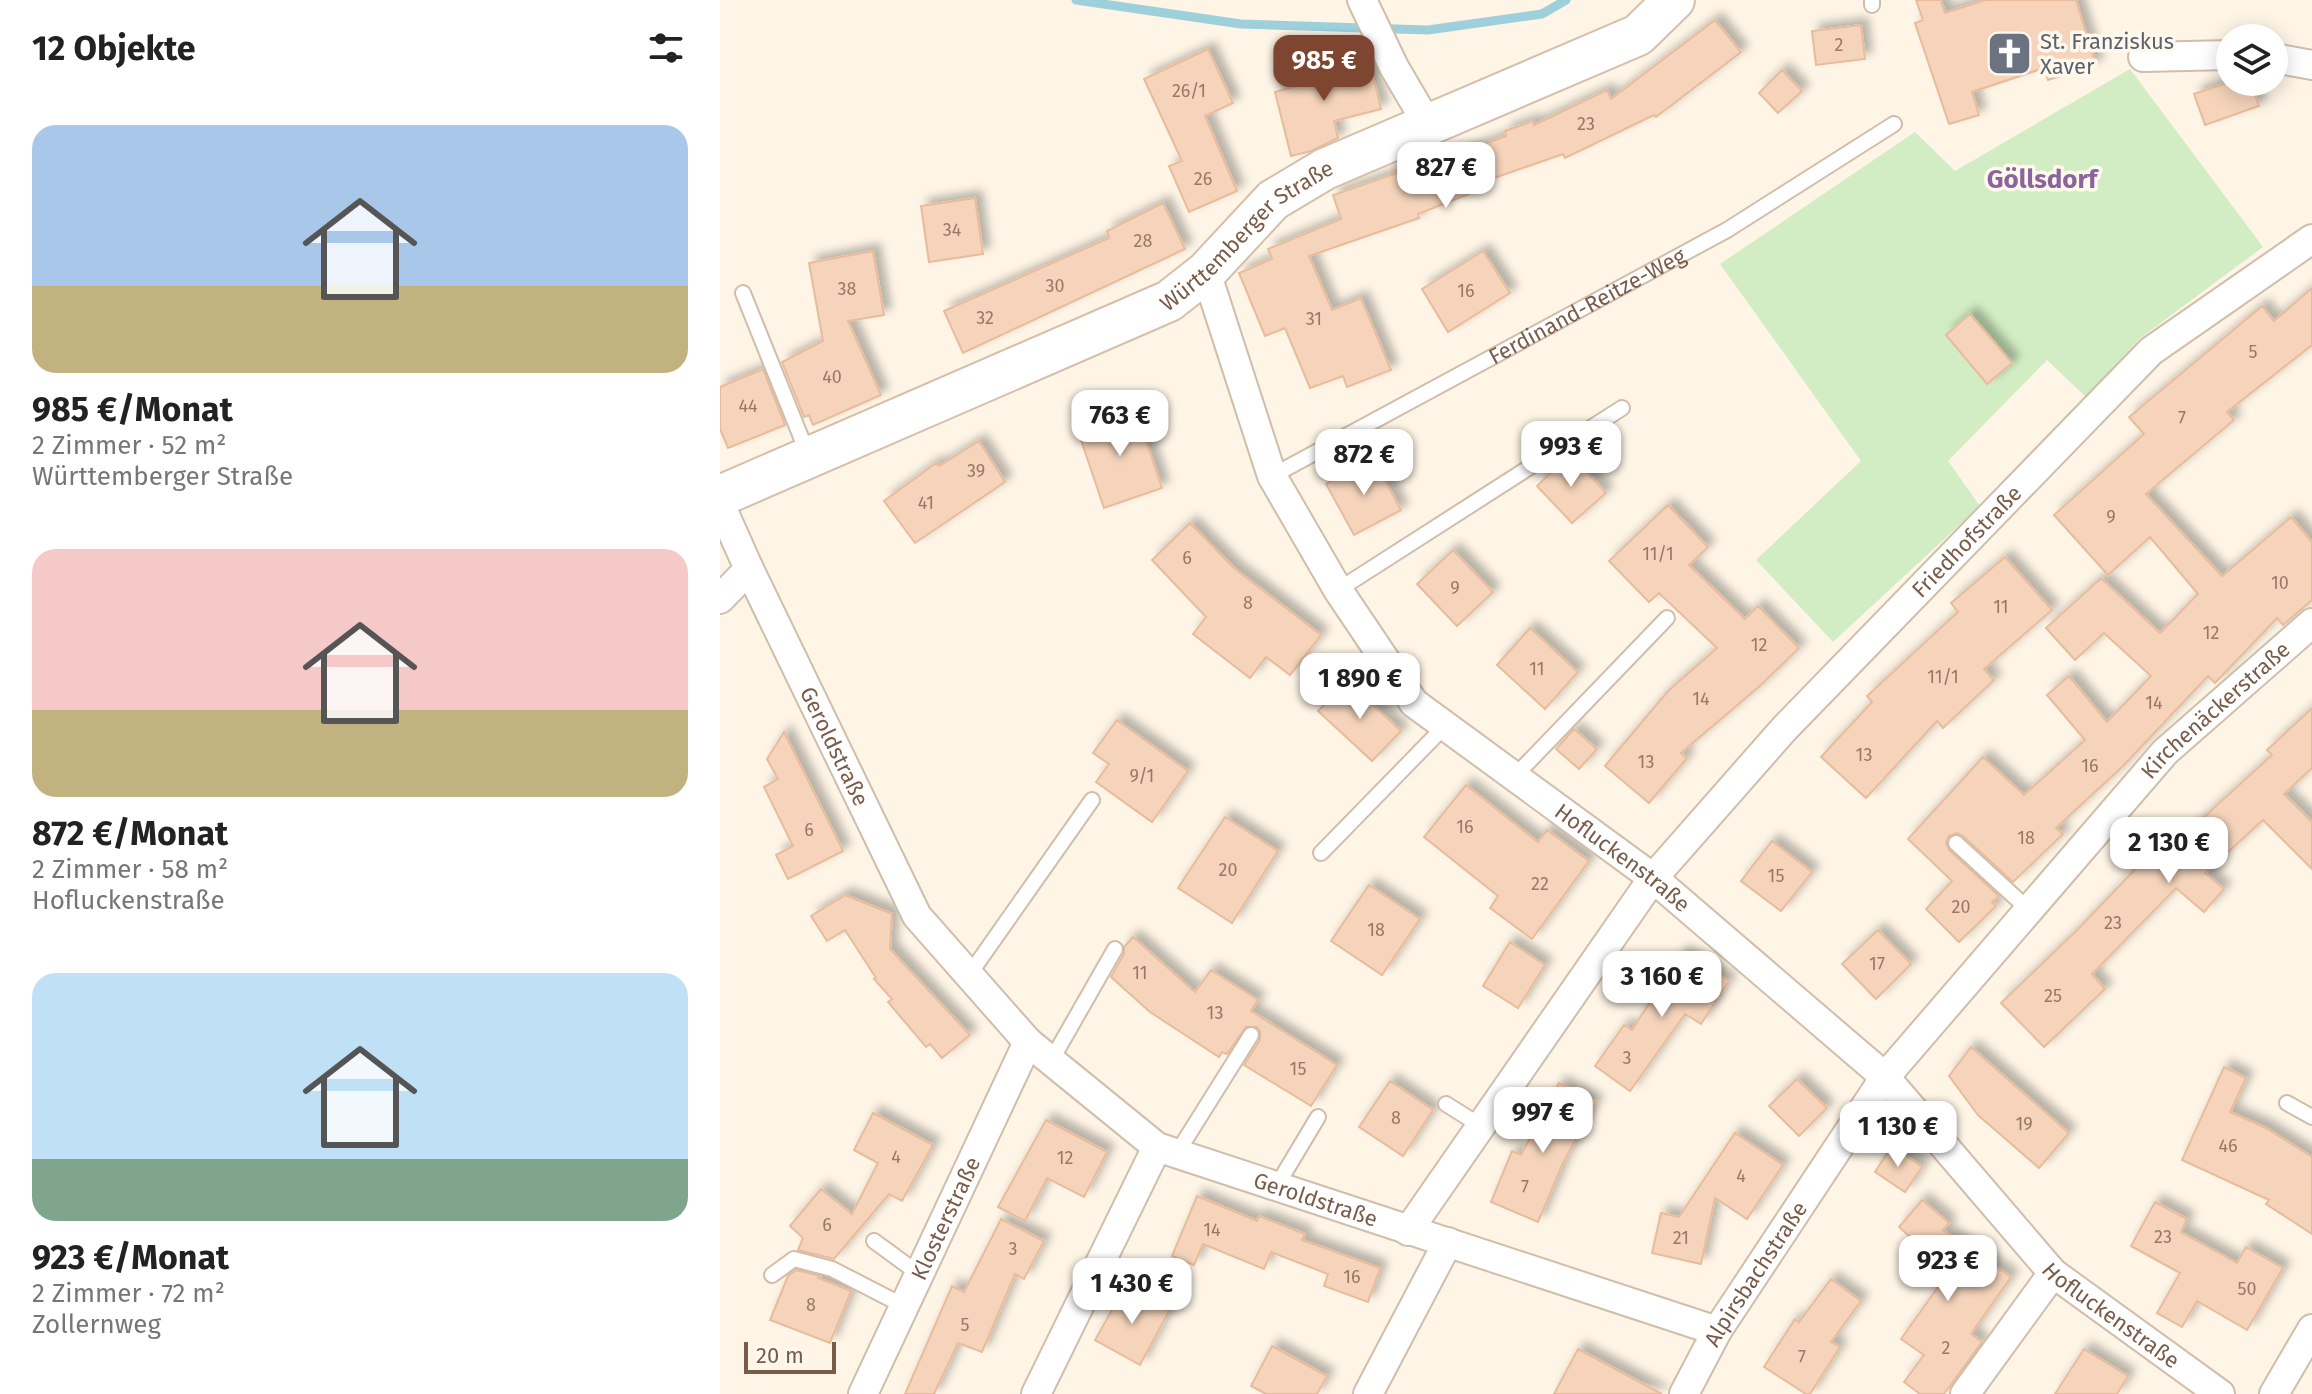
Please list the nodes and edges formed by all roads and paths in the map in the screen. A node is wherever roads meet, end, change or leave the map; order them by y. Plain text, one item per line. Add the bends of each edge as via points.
1 (1674, 0) edge
2 (1364, 6) edge
3 (2216, 55) edge
4 (2143, 57) dead end
5 (2288, 61) edge
6 (2312, 65) edge
7 (1894, 124) dead end
8 (1428, 125) junction
9 (2312, 239) edge
10 (1206, 272) junction
11 (743, 293) dead end
12 (1622, 408) dead end
13 (809, 457) junction
14 (1272, 476) junction
15 (720, 496) edge
16 (720, 504) edge
17 (749, 569) junction
18 (1338, 590) junction
19 (720, 599) edge
20 (1667, 618) dead end
21 (2312, 623) edge
22 (1445, 726) junction
23 (1514, 777) junction
24 (1092, 800) dead end
25 (1956, 843) dead end
26 (1321, 853) dead end
27 (1653, 878) junction
28 (2029, 910) junction
29 (1115, 949) dead end
30 (969, 975) junction
31 (1251, 1035) dead end
32 (1028, 1042) junction
33 (1051, 1061) junction
34 (1885, 1077) junction
35 (2287, 1103) dead end
36 (1446, 1104) dead end
37 (1318, 1117) dead end
38 (2312, 1117) edge
39 (1481, 1126) junction
40 (1167, 1150) junction
41 (1276, 1187) junction
42 (1408, 1231) junction
43 (874, 1241) dead end
44 (1448, 1242) junction
45 (2053, 1273) junction
46 (919, 1274) junction
47 (772, 1275) dead end
48 (904, 1306) junction
49 (2312, 1329) edge
50 (1717, 1331) junction
51 (863, 1394) edge
52 (1036, 1394) edge
53 (1368, 1394) edge
54 (1684, 1394) edge
55 (1965, 1394) edge
56 (2220, 1394) edge
57 (2274, 1394) edge

1 - 8 street, Württemberger Straße via 1638,35
2 - 8 street
3 - 4 street
5 - 6 street
7 - 14 lane, Ferdinand-Reitze-Weg via 1727,230
8 - 10 street, Württemberger Straße via 1325,169 1273,200
9 - 27 street, Friedhofstraße via 2151,351 1784,729
10 - 13 street, Württemberger Straße via 1169,301
10 - 14 street, Hofluckenstraße
11 - 13 lane
12 - 18 lane
13 - 15 street, Württemberger Straße
14 - 18 street, Hofluckenstraße
16 - 17 street, Geroldstraße
17 - 19 street
17 - 30 street, Geroldstraße via 917,916
18 - 22 street, Hofluckenstraße via 1414,703
20 - 23 lane
21 - 28 street, Kirchenäckerstraße via 2165,752
22 - 23 street, Hofluckenstraße
22 - 26 lane
23 - 27 street, Hofluckenstraße
24 - 30 lane
25 - 28 lane
27 - 34 street, Hofluckenstraße
27 - 39 street, Friedhofstraße
28 - 34 street, Kirchenäckerstraße
29 - 33 lane
30 - 32 street, Geroldstraße
31 - 40 lane
32 - 33 street, Geroldstraße
32 - 46 street, Klosterstraße
33 - 40 street, Geroldstraße
34 - 45 street, Hofluckenstraße
34 - 50 street, Alpirsbachstraße
35 - 38 lane
36 - 39 lane
37 - 41 lane
39 - 42 street, Friedhofstraße
40 - 41 street, Geroldstraße
40 - 52 street
41 - 42 street, Geroldstraße
42 - 44 street, Geroldstraße
43 - 46 lane
44 - 50 street, Geroldstraße
44 - 53 street
45 - 55 street
45 - 56 street, Hofluckenstraße
46 - 48 street, Klosterstraße
47 - 48 lane via 794,1259 832,1269
48 - 51 street, Klosterstraße
49 - 57 street
50 - 54 street, Alpirsbachstraße

